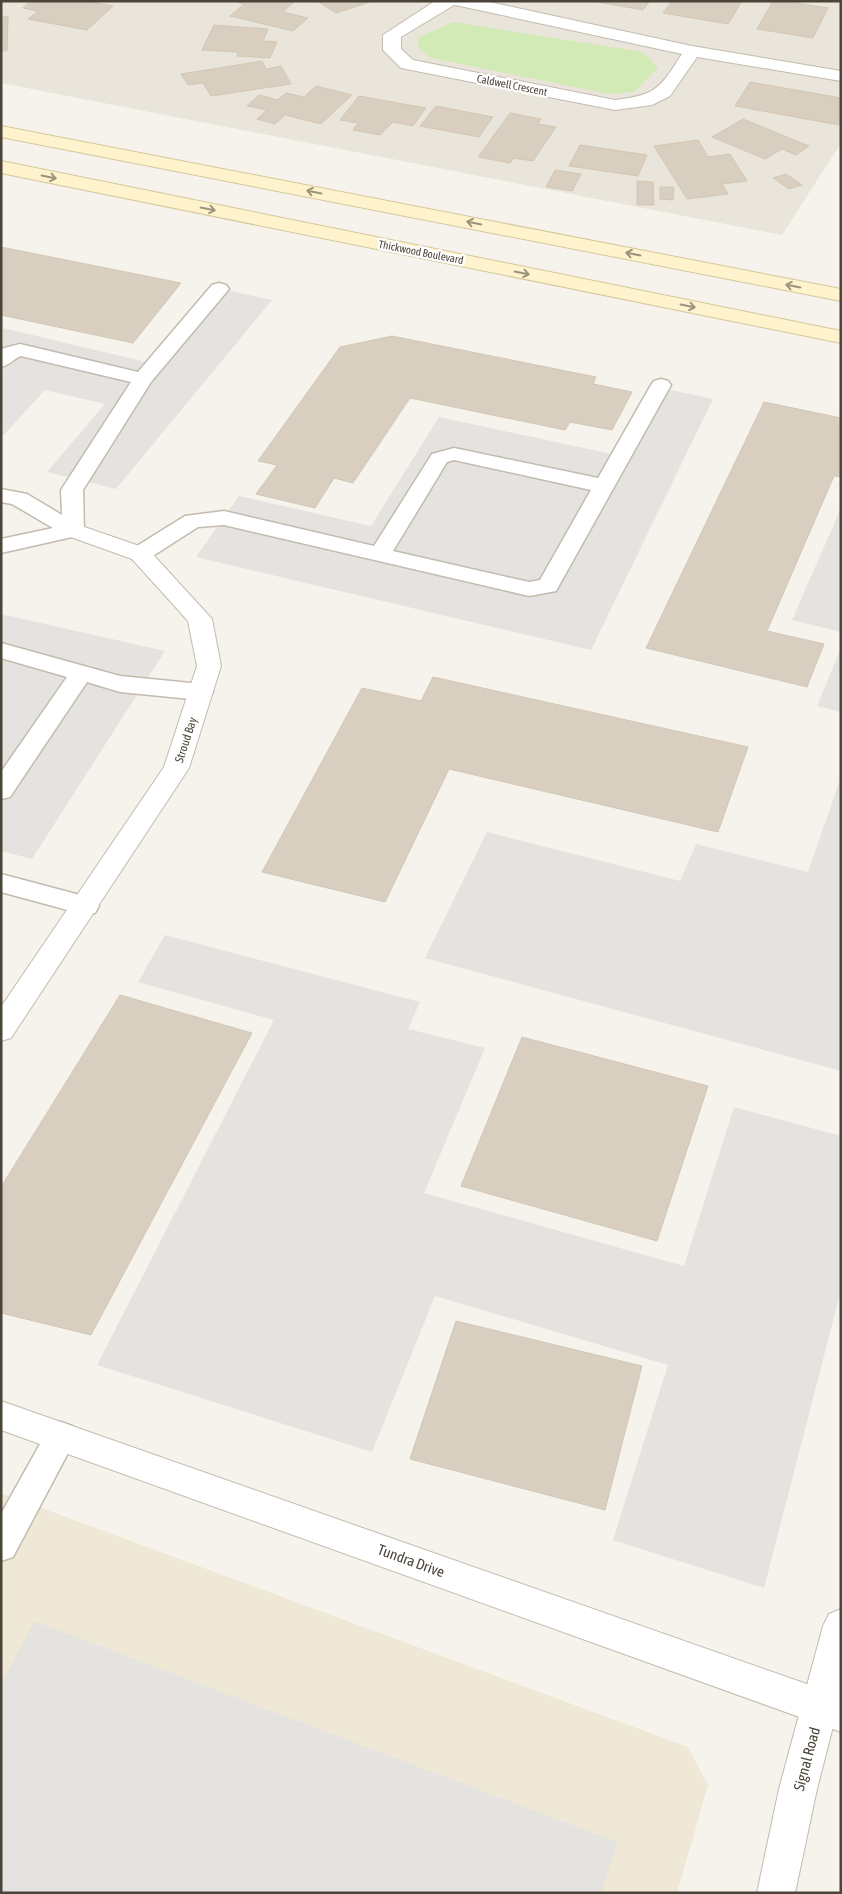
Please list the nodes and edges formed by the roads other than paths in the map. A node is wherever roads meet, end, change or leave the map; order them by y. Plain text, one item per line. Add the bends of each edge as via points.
1 (447, 1) edge
2 (460, 1) edge
3 (692, 51) junction
4 (841, 76) edge
5 (1, 131) edge
6 (1, 167) edge
7 (219, 289) dead end
8 (841, 295) edge
9 (841, 337) edge
10 (1, 361) edge
11 (143, 379) junction
12 (661, 385) dead end
13 (604, 486) junction
14 (1, 495) edge
15 (73, 530) junction
16 (1, 546) edge
17 (140, 554) junction
18 (380, 554) junction
19 (1, 650) edge
20 (82, 673) junction
21 (201, 692) junction
22 (1, 792) edge
23 (1, 883) edge
24 (86, 906) junction
25 (1, 1030) edge
26 (1, 1415) edge
27 (61, 1436) junction
28 (1, 1546) edge
29 (841, 1626) edge
30 (831, 1711) edge
31 (776, 1893) edge

1 - 3 street, Caldwell Crescent via 392,34 392,50 407,64 615,106 645,103 663,94
2 - 3 street
3 - 4 street
8 -> 5 main road
6 -> 9 main road, Thickwood Boulevard
7 - 11 lane
10 - 11 lane via 7,354 20,350
11 - 15 lane via 72,490
12 - 13 lane
13 - 18 lane via 454,454 439,458
13 - 18 lane via 548,586 529,589
14 - 15 lane via 19,500
15 - 16 lane
15 - 17 street, Stroud Bay
17 - 18 lane via 193,521 224,518
17 - 21 street, Stroud Bay via 200,619 209,666
19 - 20 lane
20 - 21 lane via 120,684
20 - 22 lane
21 - 24 street, Stroud Bay via 176,768
23 - 24 lane
24 - 25 street, Stroud Bay
26 - 27 street, Tundra Drive
27 - 28 lane
27 - 30 street, Tundra Drive
29 - 30 street, Signal Road
30 - 31 street, Signal Road via 798,1789

